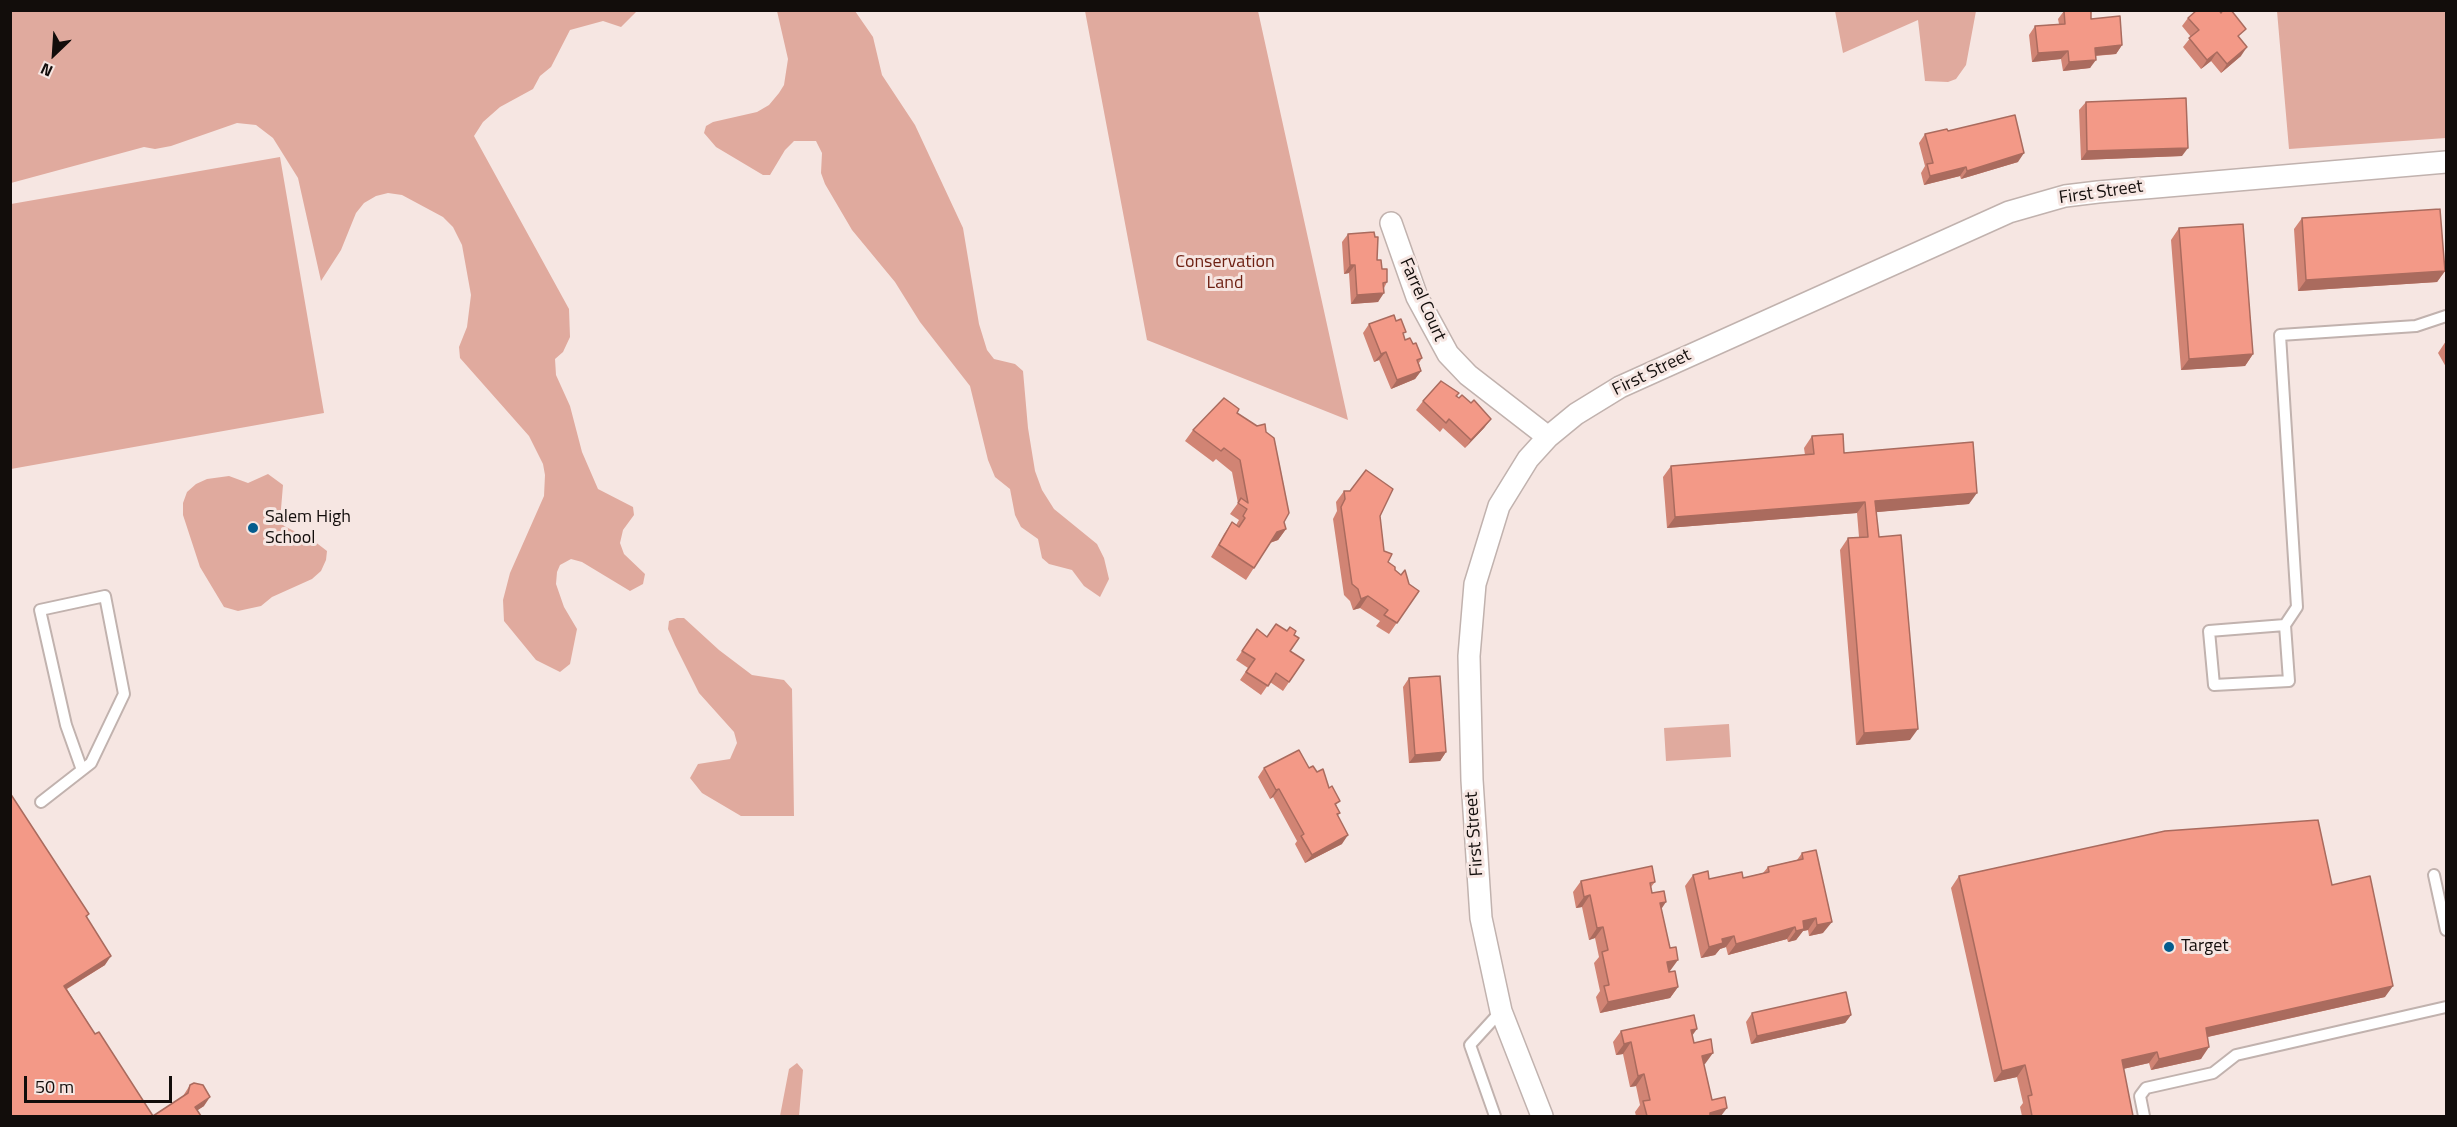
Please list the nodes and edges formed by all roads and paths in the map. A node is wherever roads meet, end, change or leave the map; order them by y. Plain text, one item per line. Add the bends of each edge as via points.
1 (2446, 162) edge
2 (1391, 223) dead end
3 (2446, 316) edge
4 (1548, 438) junction
5 (2284, 625) junction
6 (82, 770) junction
7 (41, 802) dead end
8 (2434, 875) dead end
9 (2446, 930) edge
10 (2446, 1007) edge
11 (1501, 1011) junction
12 (1495, 1116) edge
13 (1542, 1116) edge
14 (2144, 1116) edge

1 - 4 street, First Street via 2098,192 2065,196 2009,212 1620,387 1576,414
2 - 4 street, Farrel Court via 1417,297 1448,354 1468,375
3 - 5 lane via 2416,326 2280,335 2297,607
4 - 11 street, First Street via 1528,459 1499,506 1475,584 1468,656 1481,918
5 - 5 lane via 2209,631 2214,685 2289,681
6 - 6 lane via 91,763 124,694 105,596 40,610 66,725
6 - 7 lane
8 - 9 lane
10 - 14 lane via 2236,1055 2213,1073 2146,1088 2140,1096
11 - 12 lane via 1470,1045
11 - 13 street, First Street

